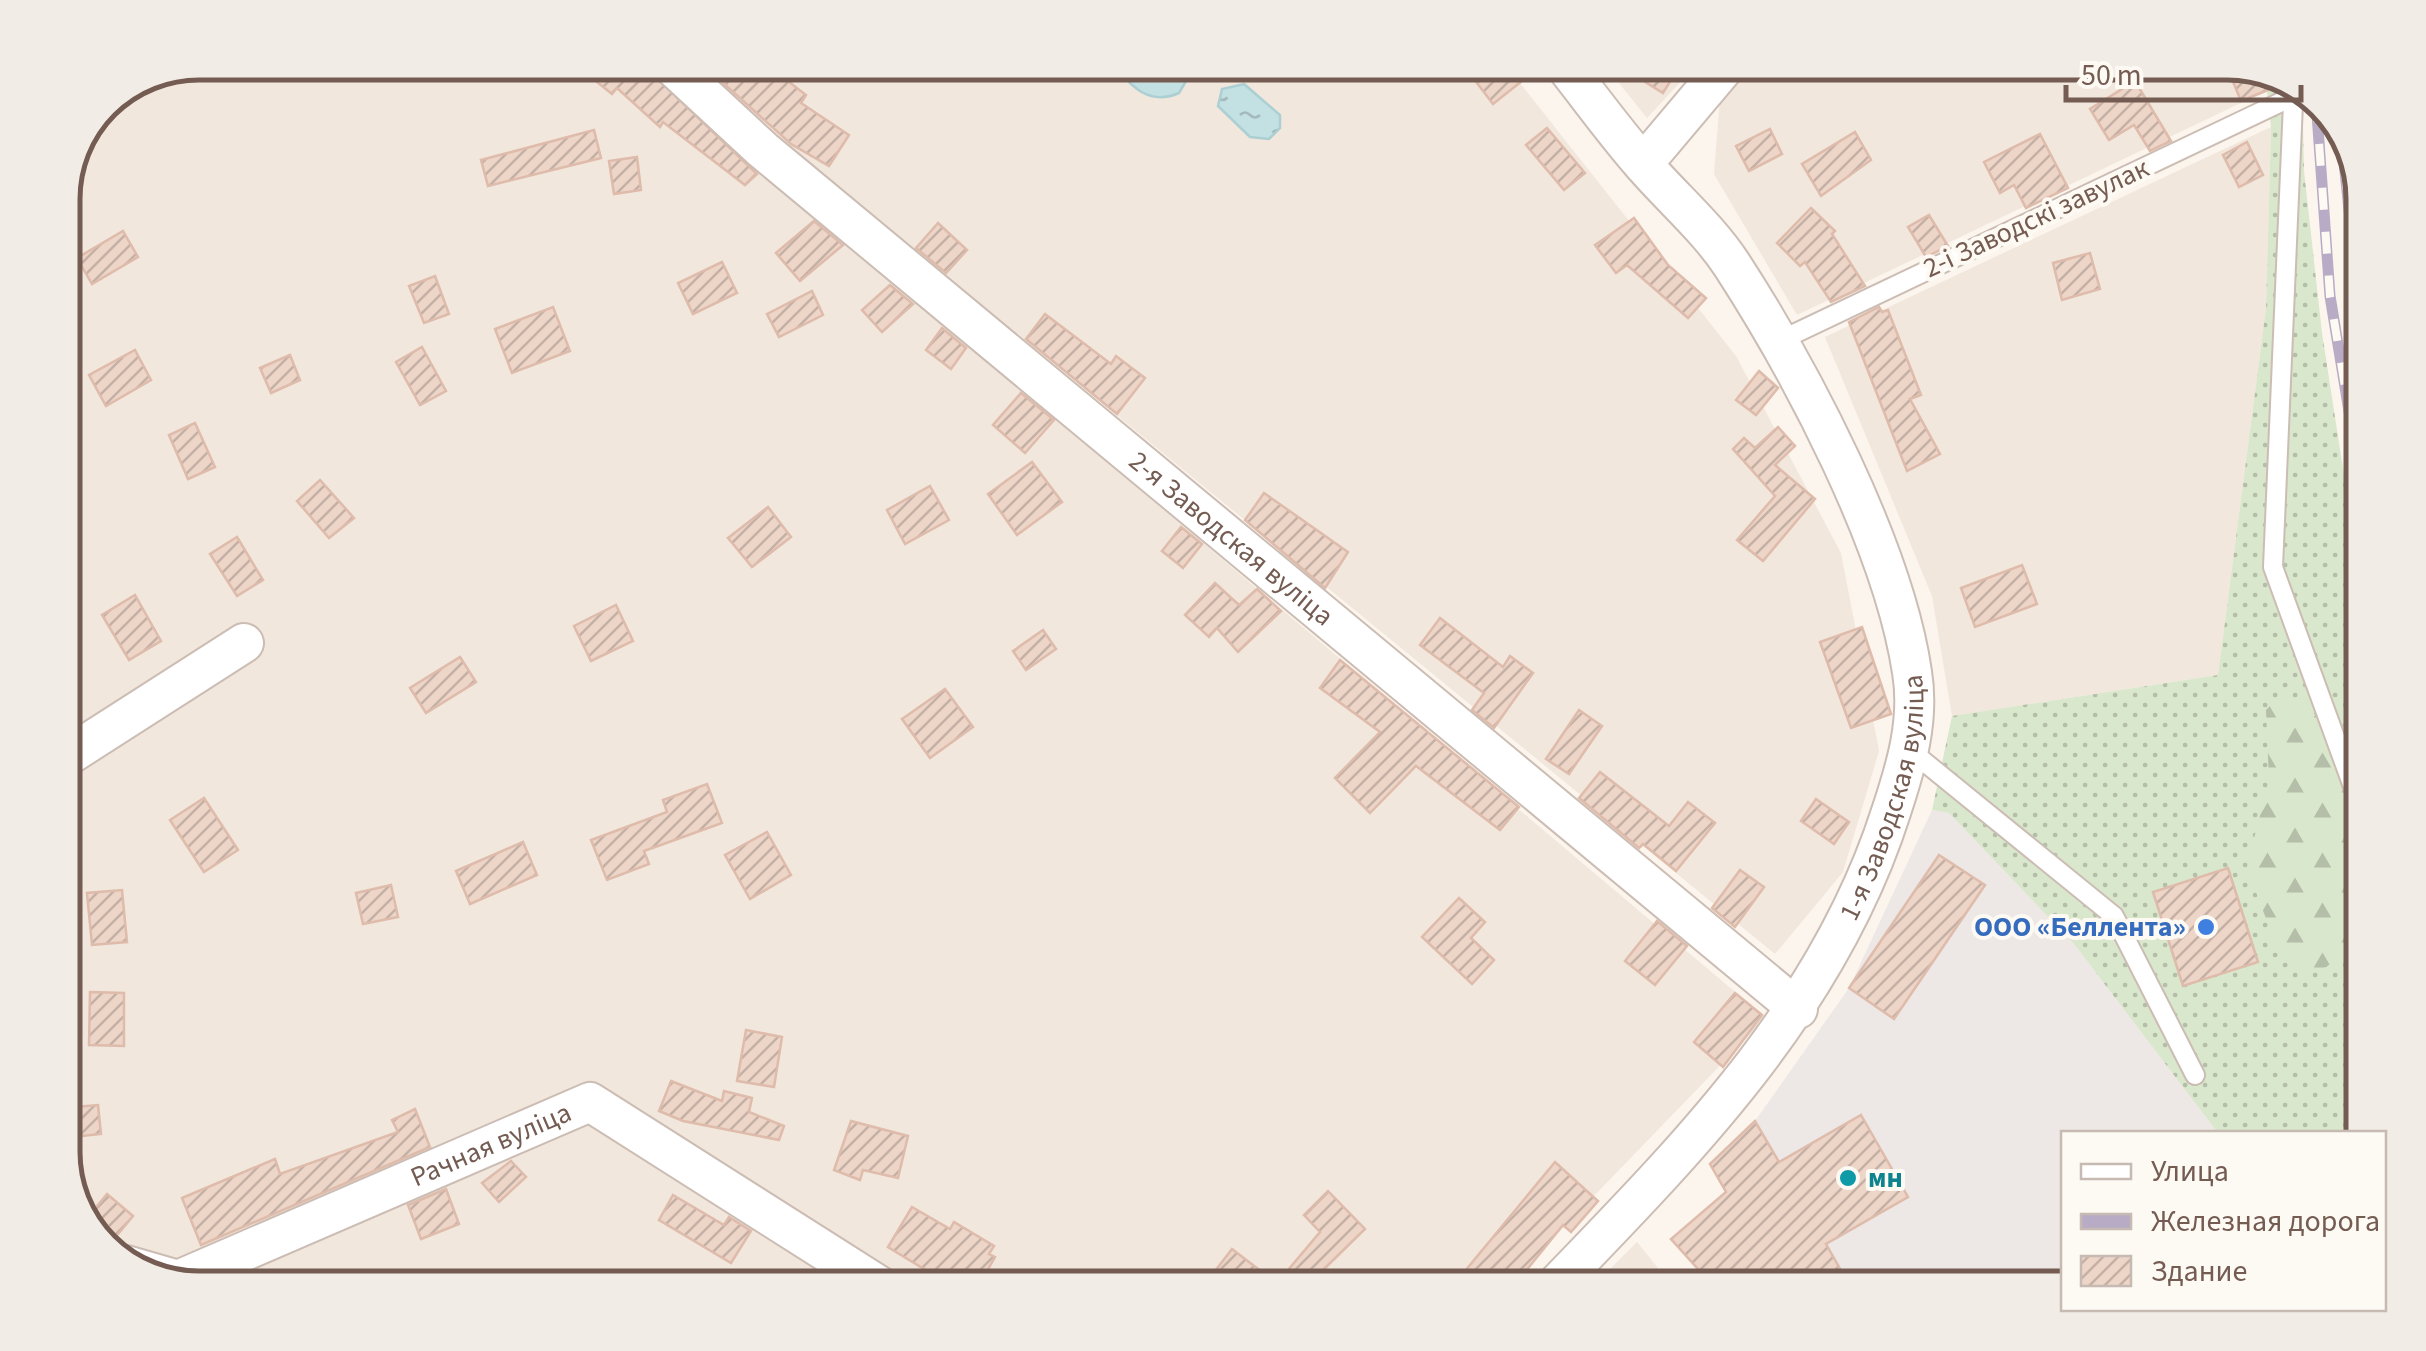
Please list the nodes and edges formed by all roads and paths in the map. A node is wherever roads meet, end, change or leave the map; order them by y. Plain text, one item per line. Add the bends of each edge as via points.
1 (687, 80) edge
2 (1576, 80) edge
3 (1714, 80) edge
4 (2283, 94) edge
5 (2294, 101) edge
6 (1642, 164) junction
7 (1776, 343) junction
8 (244, 643) dead end
9 (80, 749) edge
10 (1911, 751) junction
11 (2346, 765) edge
12 (1798, 1009) junction
13 (2196, 1075) dead end
14 (206, 1271) edge
15 (857, 1271) edge
16 (1570, 1271) edge

1 - 12 street, 2-я Заводская вуліца via 763,150
2 - 6 street, 1-я Заводская вуліца
3 - 6 street
4 - 7 lane, 2-і Заводскі завулак
5 - 11 lane via 2273,568
6 - 7 street, 1-я Заводская вуліца via 1732,264
7 - 10 street, 1-я Заводская вуліца via 1852,484 1884,570 1913,673
8 - 9 street
10 - 12 street, 1-я Заводская вуліца via 1870,879
10 - 13 lane via 2114,916
12 - 16 street, 1-я Заводская вуліца via 1688,1149
14 - 15 street, Рачная вуліца via 590,1102

